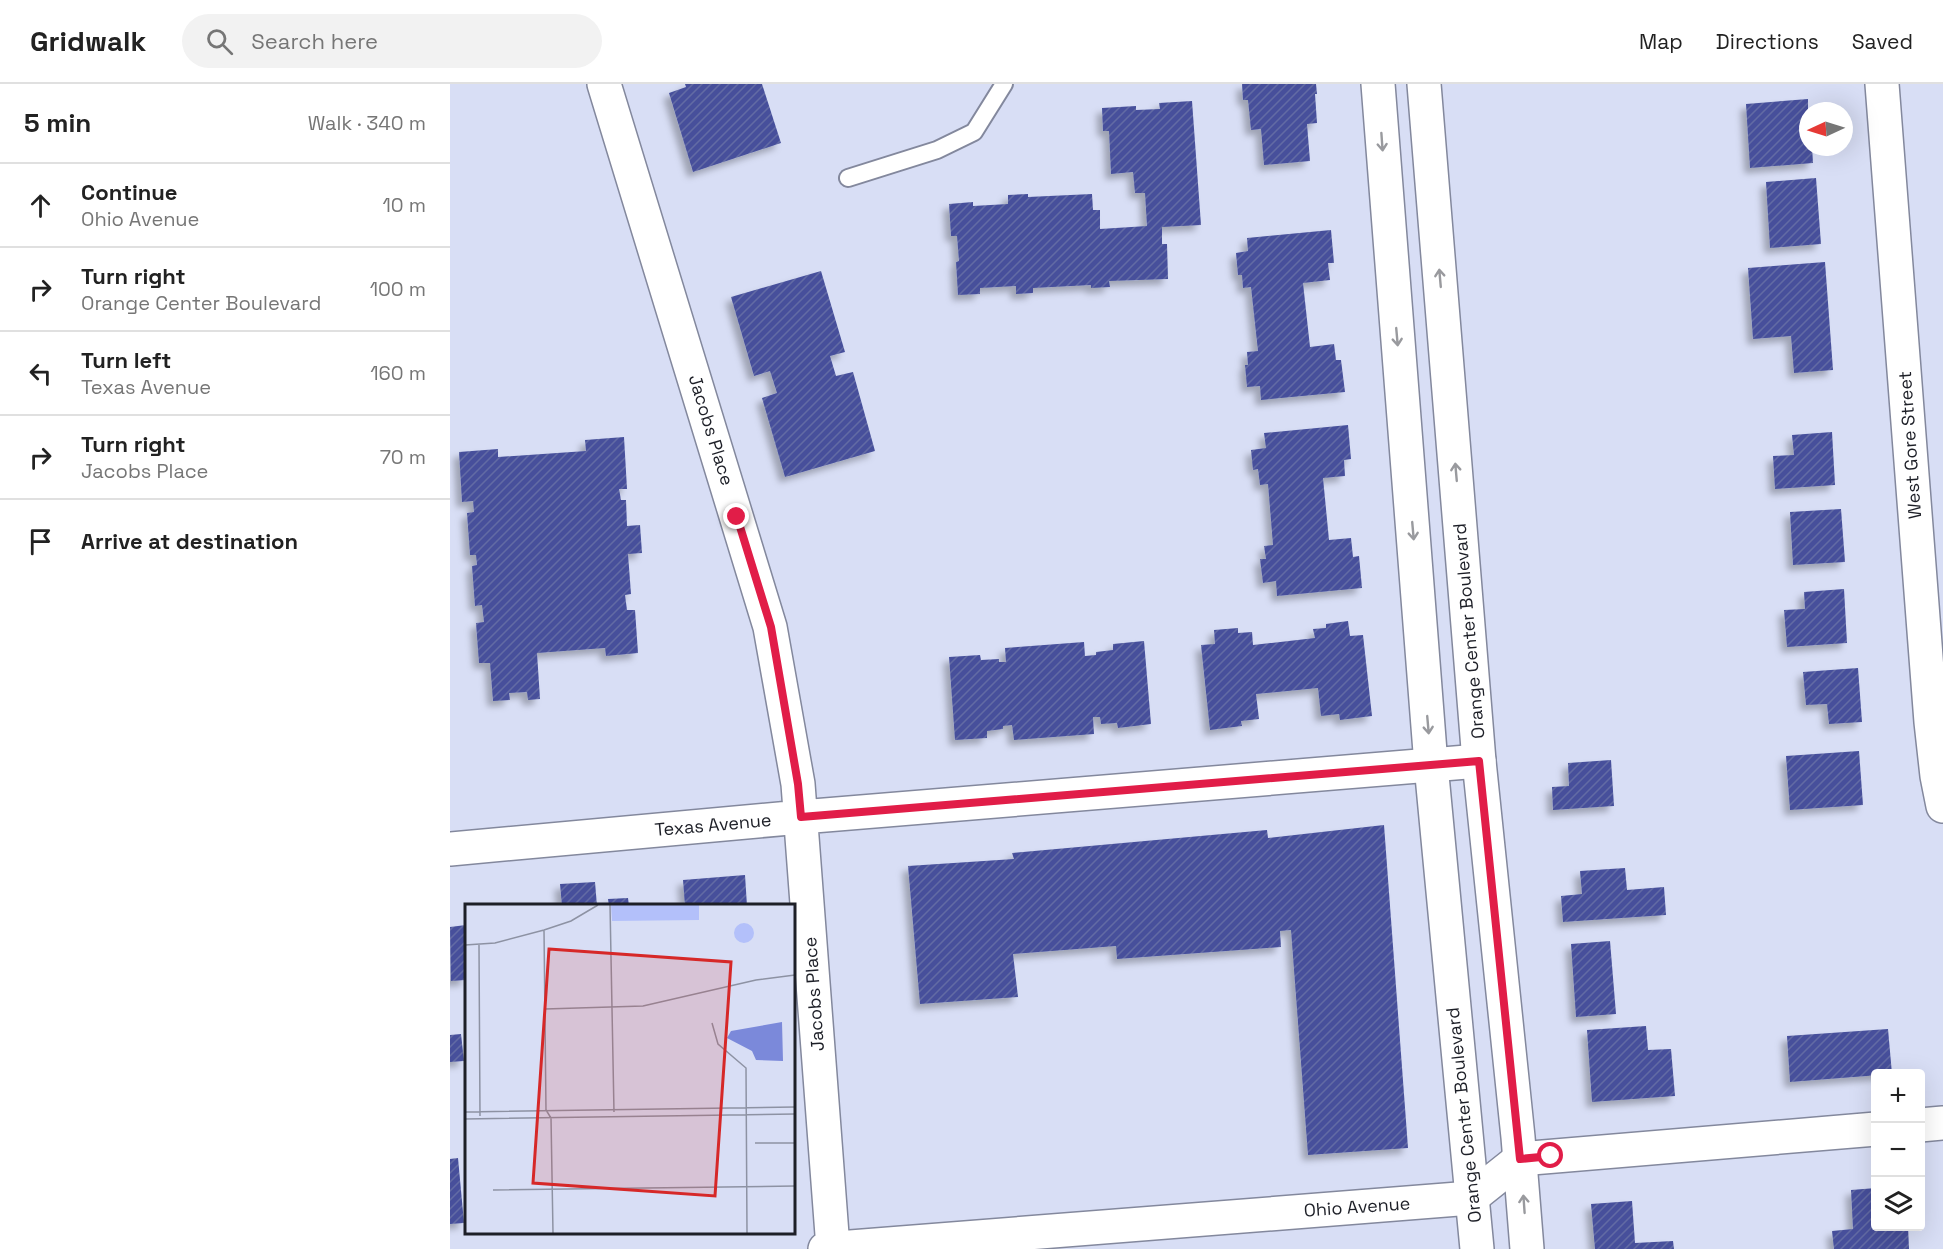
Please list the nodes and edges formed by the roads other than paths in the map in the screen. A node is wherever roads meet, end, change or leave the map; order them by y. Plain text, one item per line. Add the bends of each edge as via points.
1 (604, 84) edge
2 (1004, 84) edge
3 (1378, 84) edge
4 (1424, 84) edge
5 (1882, 84) edge
6 (848, 178) dead end
7 (1479, 761) junction
8 (1431, 765) junction
9 (1943, 806) edge
10 (801, 817) junction
11 (450, 849) edge
12 (1943, 1123) edge
13 (1925, 1125) edge
14 (1871, 1129) edge
15 (1520, 1159) junction
16 (1471, 1198) junction
17 (833, 1248) edge
18 (825, 1249) edge
19 (1477, 1249) edge
20 (1527, 1249) edge

1 - 10 street, Jacobs Place via 771,627
2 - 6 lane via 974,132 937,150
3 -> 8 street, Orange Center Boulevard
7 -> 4 street, Orange Center Boulevard
5 - 9 street, West Gore Street via 1931,722
7 - 8 street, Texas Avenue
7 - 15 street, Orange Center Boulevard
8 - 10 street, Texas Avenue
8 - 16 street, Orange Center Boulevard
10 - 11 street, Texas Avenue
10 - 17 street, Jacobs Place
12 - 13 street
14 - 15 street
15 - 16 street
20 -> 15 street, Orange Center Boulevard
16 - 17 street, Ohio Avenue
16 - 19 street, Orange Center Boulevard
17 - 18 street, Ohio Avenue

